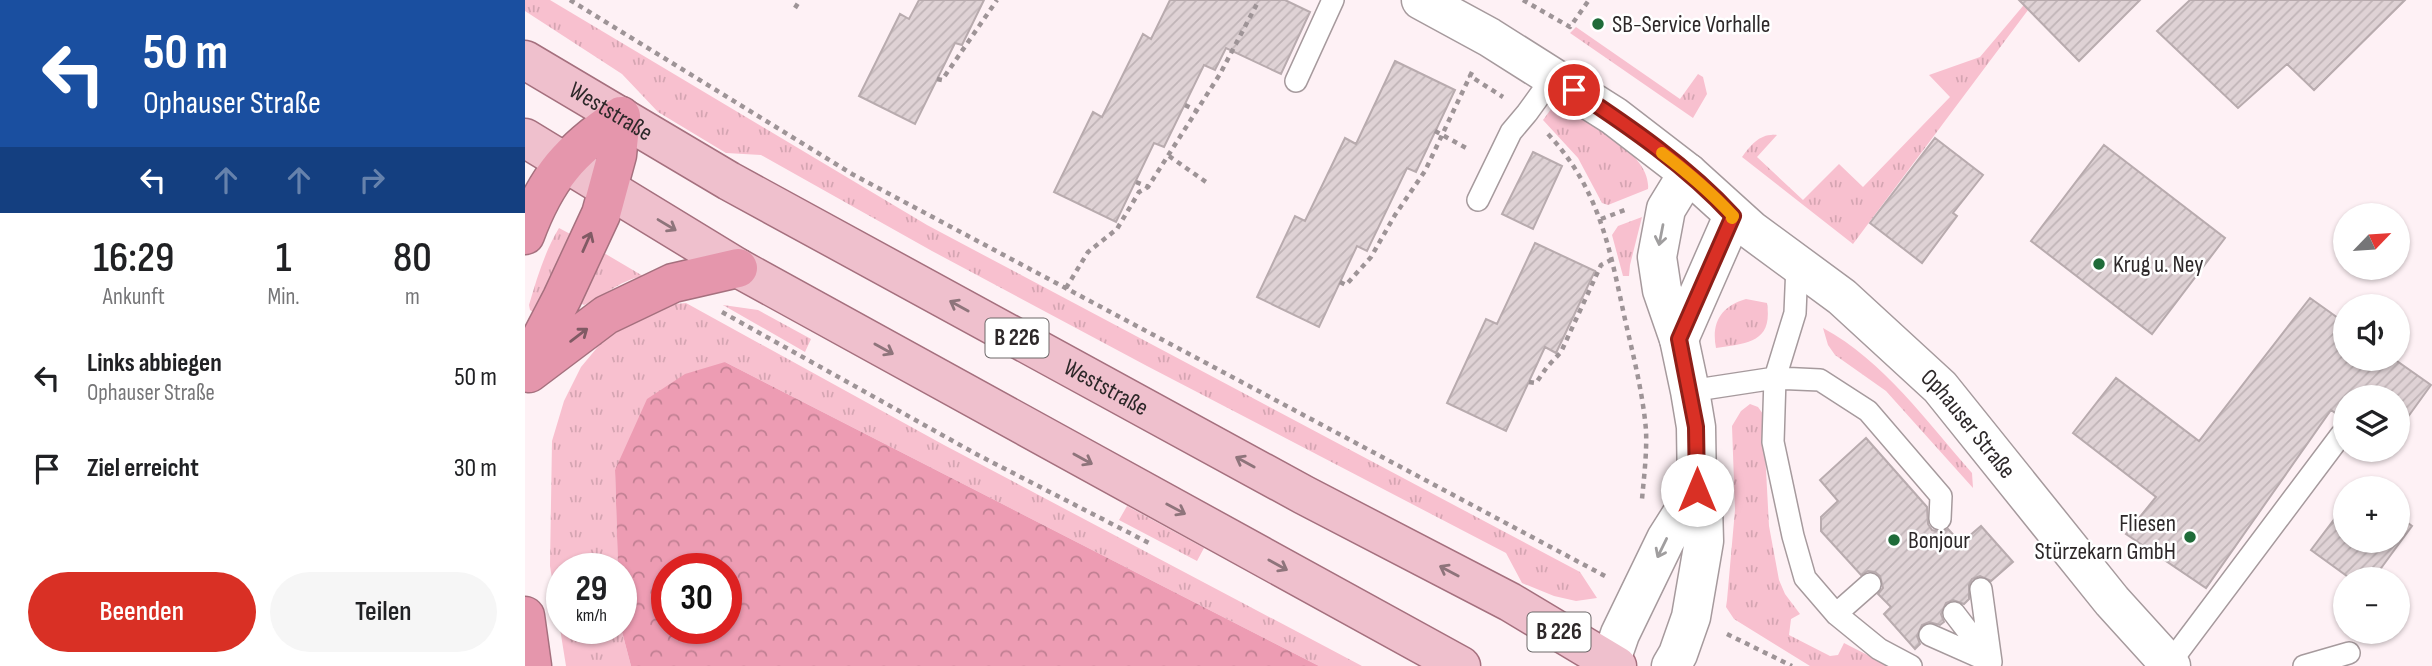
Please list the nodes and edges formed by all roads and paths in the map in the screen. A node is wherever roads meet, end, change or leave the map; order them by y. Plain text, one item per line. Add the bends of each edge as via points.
1 (570, 0) edge
2 (800, 0) edge
3 (997, 0) edge
4 (1259, 0) edge
5 (1333, 0) edge
6 (1422, 0) edge
7 (1523, 0) edge
8 (1589, 0) edge
9 (795, 8) dead end
10 (1235, 29) dead end
11 (1242, 33) junction
12 (1489, 37) junction
13 (525, 60) edge
14 (1470, 76) junction
15 (1553, 77) junction
16 (937, 79) dead end
17 (1296, 81) dead end
18 (1185, 105) dead end
19 (1197, 111) junction
20 (1527, 113) junction
21 (621, 116) junction
22 (1436, 131) dead end
23 (1442, 135) junction
24 (525, 138) edge
25 (1169, 156) junction
26 (564, 163) junction
27 (1495, 164) junction
28 (1688, 173) junction
29 (1136, 182) dead end
30 (1206, 182) dead end
31 (1148, 187) junction
32 (609, 190) junction
33 (1478, 201) dead end
34 (1388, 209) dead end
35 (1395, 215) junction
36 (1733, 216) junction
37 (525, 235) edge
38 (1611, 260) junction
39 (1797, 265) junction
40 (738, 268) junction
41 (1340, 282) dead end
42 (1066, 288) junction
43 (712, 306) dead end
44 (1679, 339) junction
45 (525, 369) edge
46 (525, 377) edge
47 (1775, 378) junction
48 (1529, 382) dead end
49 (1690, 391) junction
50 (2333, 446) edge
51 (1697, 490) junction
52 (1640, 511) dead end
53 (1940, 519) dead end
54 (1151, 544) dead end
55 (1611, 568) dead end
56 (1603, 575) junction
57 (1612, 579) dead end
58 (1870, 584) dead end
59 (1981, 589) dead end
60 (1954, 613) dead end
61 (1836, 614) junction
62 (525, 616) edge
63 (1725, 633) dead end
64 (1930, 635) dead end
65 (2349, 653) dead end
66 (1612, 664) edge
67 (1990, 664) edge
68 (2170, 665) edge
69 (532, 666) edge
70 (1461, 666) edge
71 (1671, 666) edge
72 (1792, 666) edge
73 (1911, 666) edge
74 (1961, 666) edge
75 (2304, 666) edge

1 - 42 path via 852,174
2 - 9 path
3 - 16 path via 942,80
4 - 11 path
5 - 17 lane
6 - 12 street, Ophauser Straße
7 - 8 path via 1570,27
10 - 11 path
11 - 19 path
12 - 14 path
12 - 15 street, Ophauser Straße
13 - 21 main road, Weststraße / B 226
14 - 20 path
14 - 23 path
15 - 20 lane
15 - 28 street, Ophauser Straße via 1614,116
18 - 19 path
19 - 25 path
20 - 27 lane
20 - 38 path via 1567,154 1584,182 1601,219
21 - 26 highway via 590,137
21 - 32 highway
66 -> 21 main road, Weststraße / B 226 via 1510,602 1304,495 729,181
22 - 23 path
23 - 27 path
23 - 35 path via 1425,171
24 - 26 main road
25 - 30 path
25 - 31 path
26 - 32 main road
26 - 37 highway via 537,202
27 - 33 lane
28 - 36 street, Ophauser Straße
28 -> 44 street via 1666,209 1657,257 1662,290
29 - 31 path
31 - 42 path via 1139,192 1117,229 1088,252
32 -> 40 main road
45 -> 32 highway
34 - 35 path
35 - 41 path via 1370,257 1346,285
36 - 39 street, Ophauser Straße
36 - 44 street
38 - 48 path via 1601,264 1561,352 1536,383
38 - 52 path via 1646,429
39 - 47 lane via 1795,313
39 - 68 street, Ophauser Straße via 1842,297 1940,387 2112,601
46 -> 40 highway via 606,314 673,283
40 -> 70 main road
42 - 56 path
43 - 54 path via 978,455
44 - 49 street
47 - 49 lane
47 - 53 lane via 1820,380 1868,411 1941,496
47 - 61 lane via 1773,442 1793,536 1805,578
49 - 51 street
50 - 68 lane
51 -> 66 street via 1666,539
51 - 71 street via 1703,505 1704,541 1691,617
55 - 56 path
56 - 57 path
58 - 61 lane
59 - 67 lane
60 - 67 lane
61 - 73 lane via 1879,649
62 - 69 highway
63 - 72 path
64 - 67 lane
65 - 75 lane
67 - 74 lane

